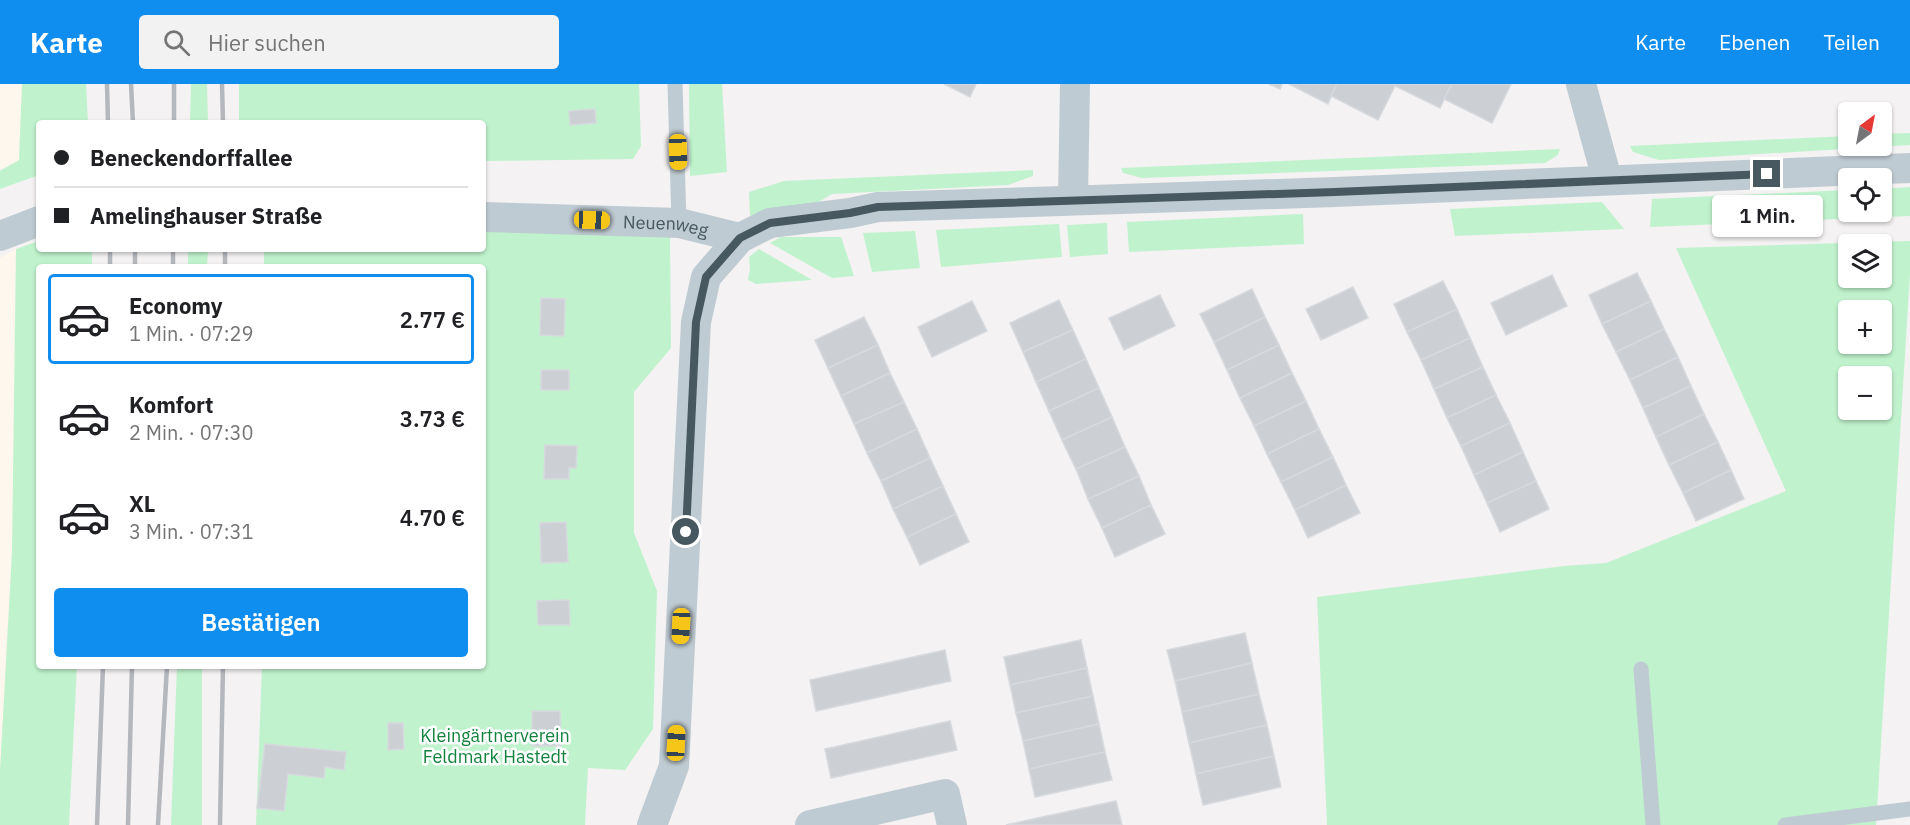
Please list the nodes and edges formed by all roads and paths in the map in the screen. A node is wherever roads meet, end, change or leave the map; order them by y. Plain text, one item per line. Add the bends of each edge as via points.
1 (675, 84) edge
2 (1075, 84) edge
3 (1581, 84) edge
4 (1910, 168) edge
5 (1607, 179) junction
6 (1073, 199) junction
7 (486, 217) edge
8 (36, 222) edge
9 (679, 223) junction
10 (0, 236) edge
11 (740, 238) junction
12 (1641, 669) dead end
13 (1910, 810) edge
14 (652, 825) edge
15 (810, 825) edge
16 (952, 825) edge
17 (1653, 825) edge
18 (1785, 825) edge

1 - 9 lane
2 - 6 street
3 - 5 street
4 - 5 street
5 - 6 street
6 - 11 street via 878,207 770,223
7 - 9 street, Neuenweg
8 - 10 street
9 - 11 street, Neuenweg
11 - 14 street via 706,277 696,322 674,766
12 - 17 lane
13 - 18 lane
15 - 16 street via 945,794

